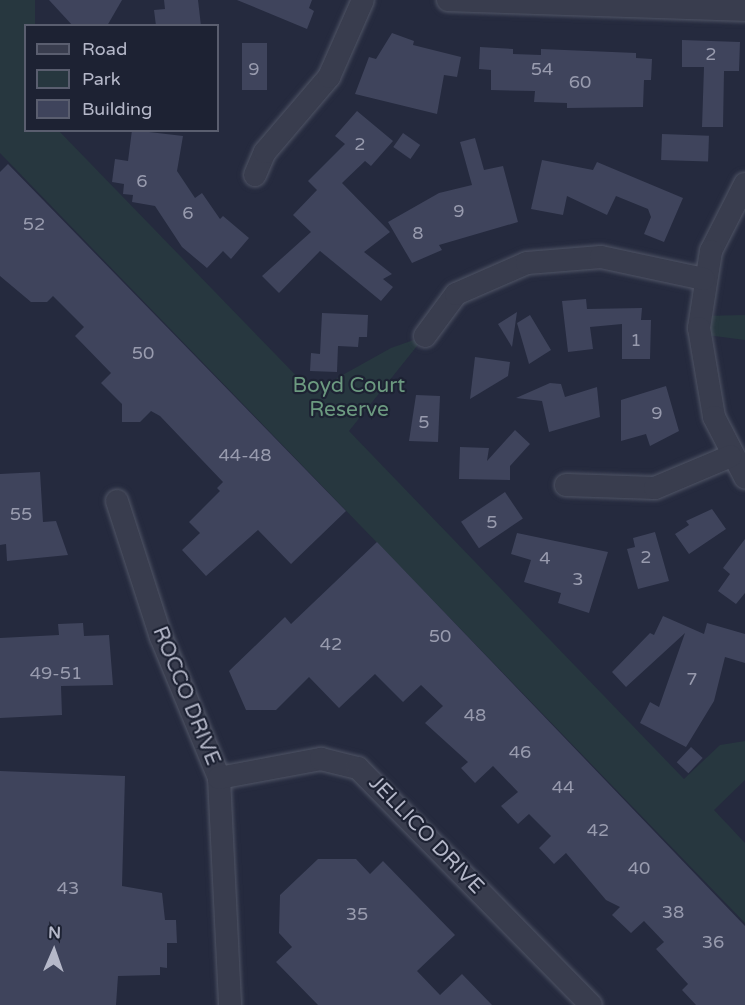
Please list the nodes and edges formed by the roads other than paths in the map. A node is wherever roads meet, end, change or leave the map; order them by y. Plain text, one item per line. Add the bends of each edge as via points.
1 (363, 0) edge
2 (448, 0) edge
3 (662, 4) edge
4 (745, 10) edge
5 (255, 175) dead end
6 (745, 184) edge
7 (704, 279) junction
8 (425, 336) dead end
9 (731, 456) junction
10 (745, 477) edge
11 (566, 485) dead end
12 (117, 501) dead end
13 (219, 778) junction
14 (230, 1005) edge
15 (591, 1005) edge

1 - 5 street via 329,77 265,152
2 - 3 street
3 - 4 street
6 - 7 street via 718,232
7 - 8 street via 601,257 527,263 456,294
7 - 9 street via 702,365 714,417
9 - 10 street
9 - 11 street via 655,488
12 - 13 street, ROCCO DRIVE via 161,637
13 - 14 street, ROCCO DRIVE
13 - 15 street, JELLICO DRIVE via 321,759 358,768

